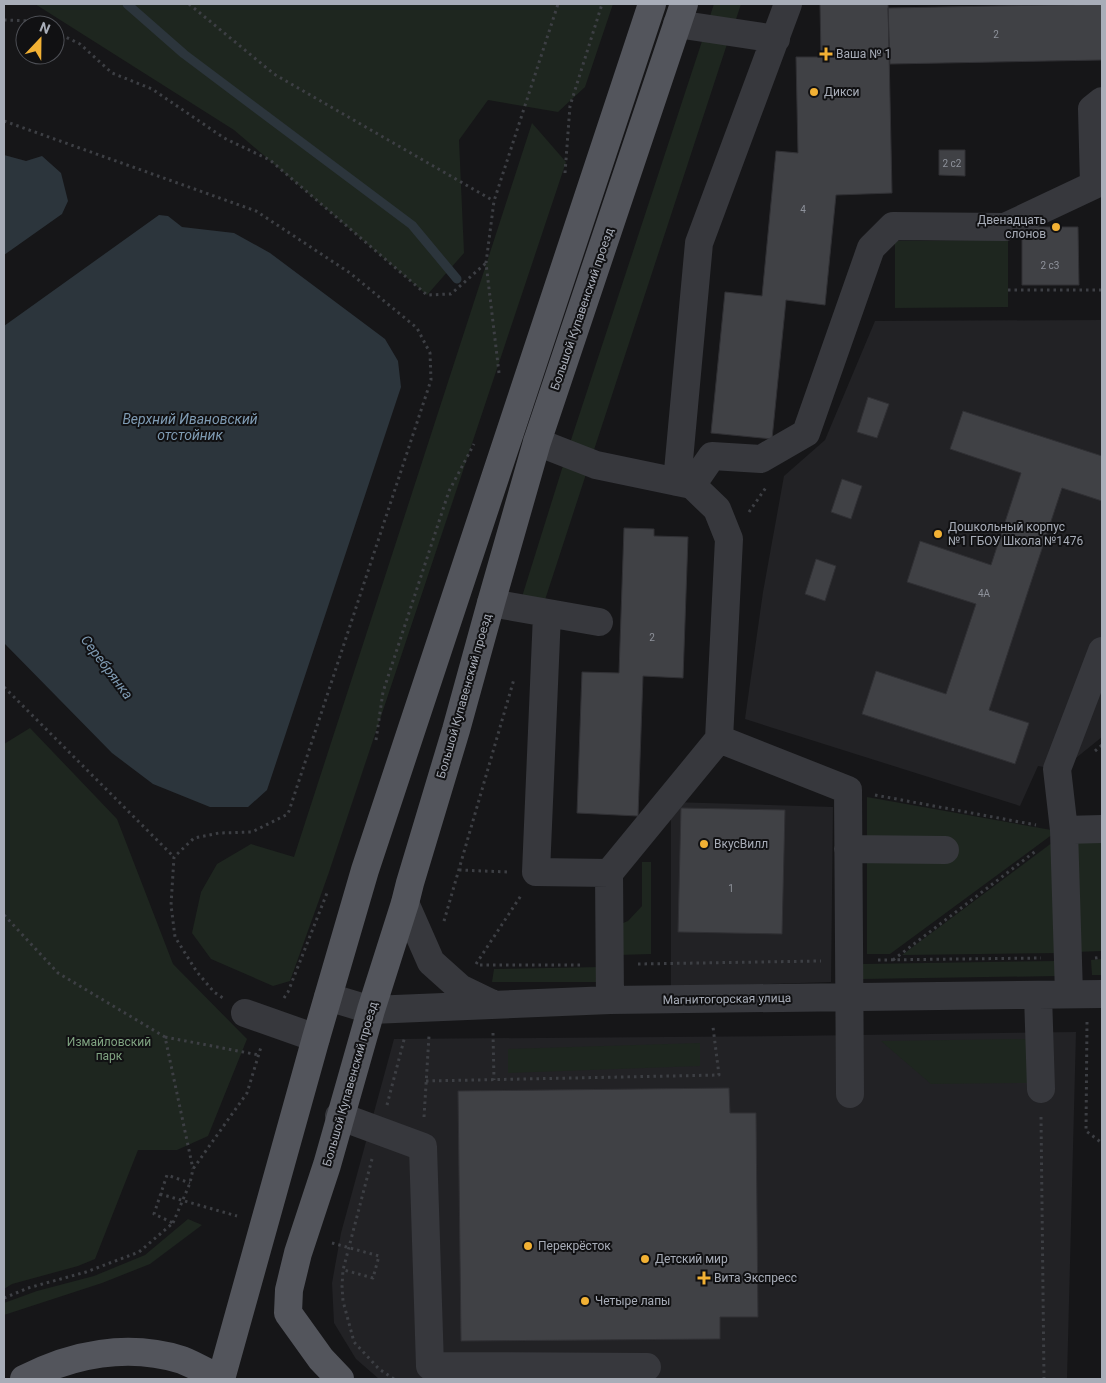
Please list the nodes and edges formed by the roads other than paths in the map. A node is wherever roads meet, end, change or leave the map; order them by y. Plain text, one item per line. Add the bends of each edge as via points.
1 (652, 4) edge
2 (788, 4) edge
3 (681, 14) edge
4 (776, 39) junction
5 (1102, 101) edge
6 (538, 442) junction
7 (684, 483) junction
8 (490, 603) junction
9 (547, 614) junction
10 (599, 622) dead end
11 (1102, 651) edge
12 (719, 739) junction
13 (1102, 829) edge
14 (1064, 830) junction
15 (848, 849) junction
16 (945, 850) dead end
17 (609, 873) junction
18 (405, 903) junction
19 (1069, 994) junction
20 (1102, 994) edge
21 (1038, 995) junction
22 (328, 996) junction
23 (849, 997) junction
24 (610, 1000) junction
25 (371, 1010) junction
26 (494, 1016) junction
27 (255, 1017) road end
28 (316, 1038) junction
29 (1041, 1089) road end
30 (850, 1094) dead end
31 (340, 1116) junction
32 (647, 1367) dead end
33 (24, 1379) edge
34 (221, 1379) edge
35 (340, 1379) edge

1 - 22 main road via 365,870
2 - 4 street
3 - 4 street
3 - 6 main road, Большой Купавенский проезд
4 - 7 street via 699,243
5 - 7 street via 1092,109 1094,185 1005,227 893,226 871,248 806,433 761,459 712,456
6 - 7 street via 596,465
6 - 8 main road, Большой Купавенский проезд
7 - 12 street via 717,509 729,540
8 - 9 street
8 - 18 main road, Большой Купавенский проезд
9 - 10 street
9 - 17 street via 536,872
11 - 14 street via 1057,769
12 - 15 street via 848,790
12 - 17 street
13 - 14 street
14 - 19 street
15 - 16 street
15 - 23 street
17 - 24 street
18 - 25 main road, Большой Купавенский проезд
18 - 26 street, Магнитогорская улица via 431,962
19 - 20 street, Магнитогорская улица
19 - 21 street, Магнитогорская улица
21 - 23 street, Магнитогорская улица
21 - 29 street
22 - 25 street
22 - 28 main road
23 - 24 street, Магнитогорская улица
23 - 30 street
24 - 26 street, Магнитогорская улица
25 - 26 street
25 - 31 main road, Большой Купавенский проезд
27 - 28 street
28 - 34 main road
31 - 32 street via 423,1147 430,1366
31 - 35 main road, Большой Купавенский проезд via 298,1253 289,1290 288,1313 321,1359
33 - 34 main road via 57,1363 103,1352 143,1352 182,1360

